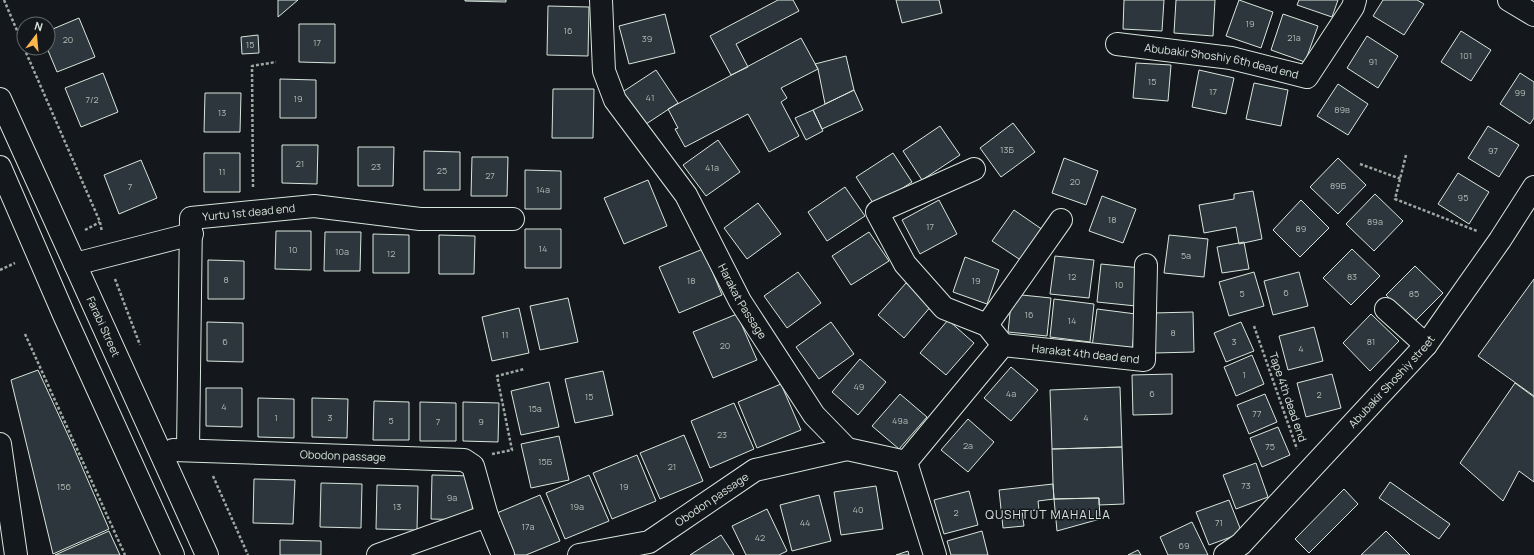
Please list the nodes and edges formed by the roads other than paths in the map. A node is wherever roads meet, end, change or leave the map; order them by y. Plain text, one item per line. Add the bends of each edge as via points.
1 (601, 0) edge
2 (1356, 0) edge
3 (1510, 0) edge
4 (1534, 15) edge
5 (1116, 44) dead end
6 (0, 99) edge
7 (0, 167) edge
8 (974, 169) dead end
9 (1534, 187) edge
10 (513, 219) dead end
11 (1061, 220) dead end
12 (192, 234) junction
13 (75, 264) junction
14 (1146, 265) dead end
15 (1386, 309) dead end
16 (988, 325) junction
17 (1003, 345) junction
18 (1426, 345) junction
19 (0, 444) edge
20 (847, 449) junction
21 (188, 450) junction
22 (160, 451) junction
23 (906, 462) junction
24 (487, 516) junction
25 (16, 555) edge
26 (173, 555) edge
27 (207, 555) edge
28 (378, 555) edge
29 (504, 555) edge
30 (579, 555) edge
31 (935, 555) edge
32 (1225, 555) edge

1 - 20 street, Harakat Passage via 604,71 615,100 686,195 740,301 814,415
2 - 5 street, Abubakir Shoshiy 6th dead end via 1307,77 1231,58
3 - 4 street
6 - 13 street, Farabi Street
7 - 26 street
8 - 16 street via 877,212 905,264 944,308
9 - 18 street, Abubakir Shoshiy street
10 - 12 street, Yurtu 1st dead end via 420,219 314,206 191,218
11 - 16 street
12 - 13 street
12 - 21 street, Yurtu 1st dead end
13 - 22 street, Farabi Street
14 - 17 street, Harakat 4th dead end via 1144,360
15 - 18 street
16 - 17 street
17 - 23 street
18 - 32 street, Abubakir Shoshiy street via 1241,544
19 - 25 street
20 - 23 street
20 - 30 street, Obodon passage via 755,470 649,542
21 - 22 street, Obodon passage
21 - 24 street, Obodon passage via 464,460 473,466
22 - 27 street, Farabi Street
23 - 31 street
24 - 28 street
24 - 29 street

